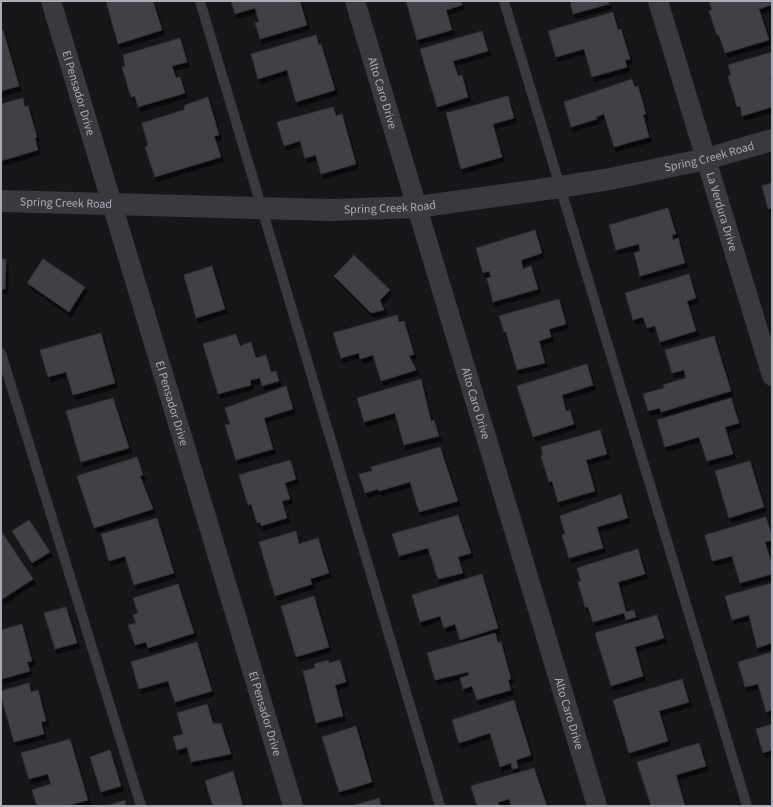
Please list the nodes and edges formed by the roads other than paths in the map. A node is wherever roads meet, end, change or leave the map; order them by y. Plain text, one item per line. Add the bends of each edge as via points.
1 (51, 1) edge
2 (200, 1) edge
3 (355, 1) edge
4 (504, 1) edge
5 (658, 1) edge
6 (772, 140) edge
7 (706, 159) junction
8 (560, 187) junction
9 (1, 201) edge
10 (113, 204) junction
11 (417, 207) junction
12 (262, 208) junction
13 (1, 353) edge
14 (772, 376) edge
15 (140, 806) edge
16 (293, 806) edge
17 (440, 806) edge
18 (597, 806) edge
19 (747, 806) edge

1 - 10 street, El Pensador Drive
2 - 12 lane
3 - 11 street, Alto Caro Drive
4 - 8 lane
5 - 7 street, La Verdura Drive
6 - 7 street, Spring Creek Road
7 - 8 street, Spring Creek Road
7 - 14 street, La Verdura Drive
8 - 11 street, Spring Creek Road
8 - 19 lane
9 - 10 street, Spring Creek Road
10 - 12 street, Spring Creek Road
10 - 16 street, El Pensador Drive
11 - 12 street, Spring Creek Road via 332,210
11 - 18 street, Alto Caro Drive
12 - 17 lane
13 - 15 lane

